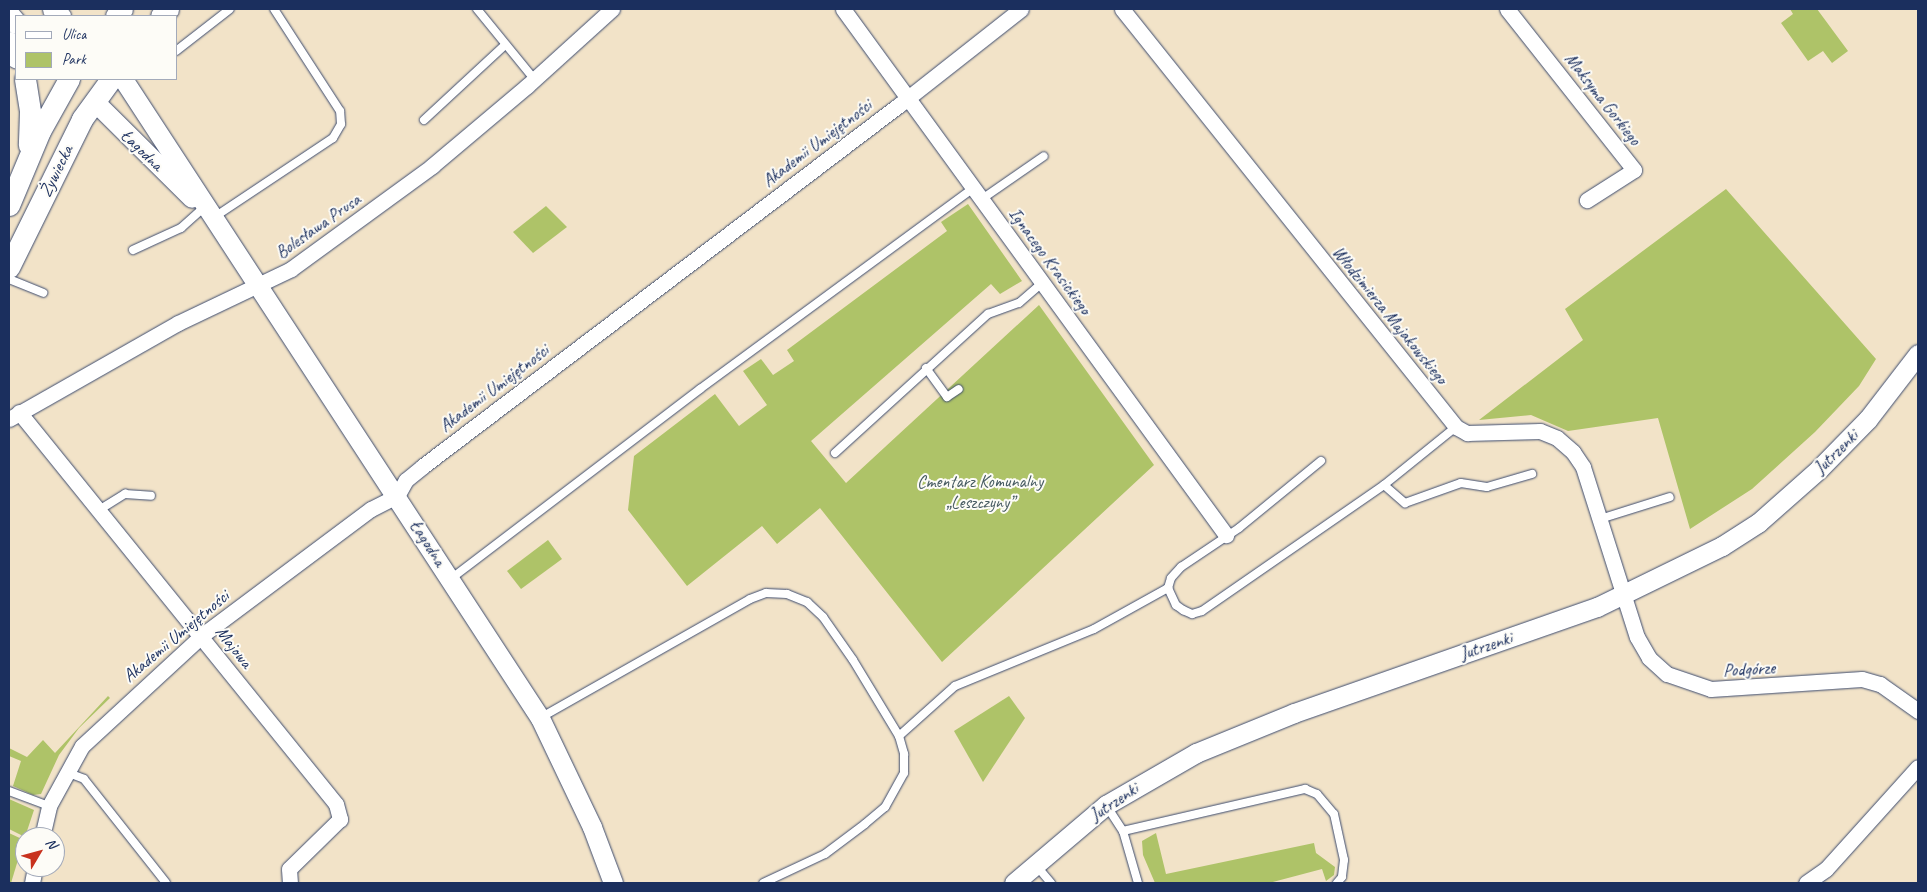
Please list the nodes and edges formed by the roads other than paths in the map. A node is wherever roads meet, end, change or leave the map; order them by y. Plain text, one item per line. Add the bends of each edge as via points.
1 (230, 9) edge
2 (274, 9) edge
3 (477, 9) edge
4 (612, 9) edge
5 (842, 9) edge
6 (1020, 9) edge
7 (1122, 9) edge
8 (1507, 9) edge
9 (9, 42) edge
10 (505, 45) junction
11 (178, 49) edge
12 (15, 55) edge
13 (25, 80) edge
14 (68, 80) edge
15 (75, 80) edge
16 (110, 80) edge
17 (124, 80) edge
18 (535, 80) junction
19 (907, 98) junction
20 (94, 102) junction
21 (424, 120) dead end
22 (1044, 156) dead end
23 (28, 157) junction
24 (978, 193) junction
25 (1587, 200) dead end
26 (9, 205) edge
27 (208, 213) junction
28 (133, 250) dead end
29 (9, 267) edge
30 (9, 279) edge
31 (1042, 282) junction
32 (258, 286) junction
33 (43, 293) dead end
34 (1918, 354) edge
35 (926, 368) junction
36 (959, 389) dead end
37 (14, 416) edge
38 (1456, 428) junction
39 (835, 453) dead end
40 (1321, 461) dead end
41 (1532, 474) dead end
42 (1384, 485) junction
43 (151, 496) dead end
44 (397, 496) junction
45 (1670, 497) dead end
46 (99, 510) junction
47 (1600, 519) junction
48 (1226, 535) junction
49 (452, 578) junction
50 (1168, 588) junction
51 (1625, 595) junction
52 (201, 636) junction
53 (1918, 711) edge
54 (540, 718) junction
55 (899, 736) junction
56 (1918, 767) edge
57 (66, 772) junction
58 (9, 791) edge
59 (1106, 805) junction
60 (49, 806) junction
61 (44, 827) edge
62 (1123, 830) junction
63 (1035, 864) junction
64 (166, 883) edge
65 (290, 883) edge
66 (613, 883) edge
67 (763, 883) edge
68 (1014, 883) edge
69 (1051, 883) edge
70 (1138, 883) edge
71 (1337, 883) edge
72 (1806, 883) edge

1 - 11 lane
2 - 27 lane via 340,111 341,124 333,138
3 - 10 lane
4 - 18 street, Bolesława Prusa
5 - 19 street, Ignacego Krasickiego
6 - 19 street, Akademii Umiejętności
7 - 38 street, Włodzimierza Majakowskiego
8 - 25 street, Maksyma Gorkiego via 1634,170
9 - 12 main road
10 - 18 lane
10 - 21 lane
13 - 23 main road via 31,130
14 - 23 main road, Żywiecka
15 - 20 main road, Łagodna
16 - 20 main road, Żywiecka
17 - 27 street, Łagodna
18 - 32 street, Bolesława Prusa via 402,189 291,269
19 - 24 street, Ignacego Krasickiego
19 - 44 street, Akademii Umiejętności via 423,466 406,480
20 - 27 street, Łagodna
20 - 29 main road, Żywiecka via 82,119
22 - 24 lane
23 - 26 main road, Żywiecka
24 - 31 street, Ignacego Krasickiego
24 - 49 lane via 700,389
27 - 28 lane
27 - 32 street, Łagodna
30 - 33 lane
31 - 35 lane via 1019,303 988,314
31 - 48 street, Ignacego Krasickiego
32 - 37 street, Bolesława Prusa via 178,323
32 - 44 street, Łagodna
34 - 51 street, Jutrzenki via 1868,419 1784,501 1722,546
35 - 36 lane via 947,397
35 - 39 lane
37 - 46 street, Majowa
38 - 42 lane
38 - 47 street via 1467,433 1540,431 1557,438 1573,452 1583,467
40 - 48 lane
41 - 42 lane via 1487,487 1461,483 1405,503
42 - 50 lane via 1202,610 1192,614 1183,610
43 - 46 lane via 124,494
44 - 49 street, Łagodna
44 - 52 street, Akademii Umiejętności via 371,509
45 - 47 lane
46 - 52 street, Majowa
47 - 51 street
48 - 50 lane via 1181,566 1171,578
49 - 54 street, Łagodna
50 - 55 lane via 1094,629 956,686
51 - 53 street, Podgórze via 1637,637 1649,658 1668,674 1689,683 1722,690 1862,679 1880,684
51 - 59 street, Jutrzenki via 1261,725 1196,753
52 - 57 street, Akademii Umiejętności via 96,730
52 - 65 street, Majowa via 339,812 337,824 289,869
54 - 55 lane via 750,600 773,593 787,594 807,602 824,617
54 - 66 street, Łagodna via 586,811
55 - 67 lane via 904,754 904,773 884,807 825,854
56 - 72 street via 1826,869
57 - 60 street, Akademii Umiejętności
57 - 64 lane via 84,779
58 - 60 lane
59 - 62 lane
59 - 63 street, Jutrzenki
60 - 61 street, Akademii Umiejętności
62 - 70 lane
62 - 71 lane via 1305,789 1317,794 1334,814 1344,860 1342,877
63 - 68 street, Jutrzenki
63 - 69 lane

